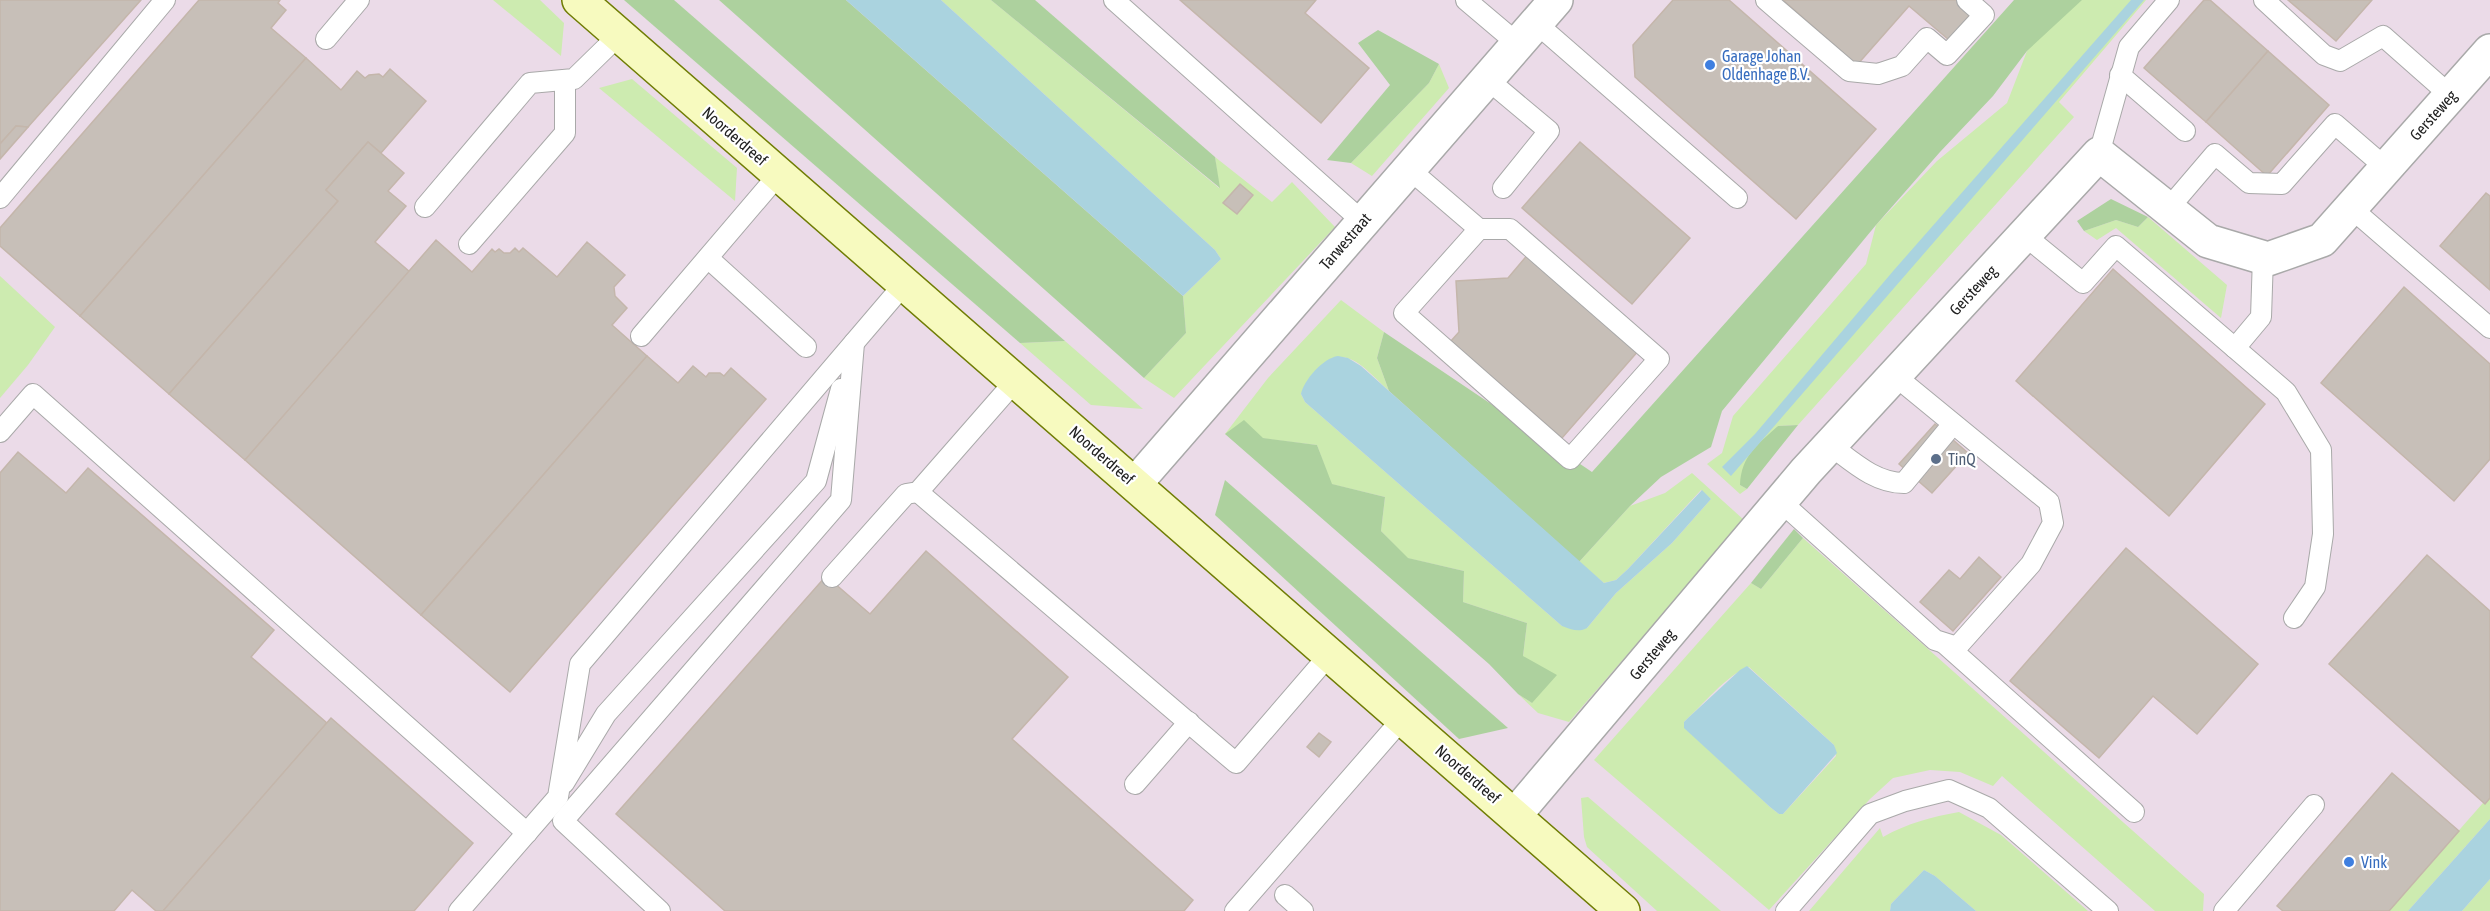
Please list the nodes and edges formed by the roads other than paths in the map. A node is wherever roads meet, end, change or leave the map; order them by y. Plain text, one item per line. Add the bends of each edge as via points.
1 (165, 0) edge
2 (359, 0) edge
3 (579, 0) edge
4 (1114, 0) edge
5 (1466, 0) edge
6 (1766, 0) edge
7 (1967, 0) edge
8 (2169, 0) edge
9 (2264, 0) edge
10 (1536, 22) edge
11 (619, 35) junction
12 (326, 39) dead end
13 (2488, 58) edge
14 (2120, 75) junction
15 (1487, 79) junction
16 (565, 80) junction
17 (2451, 96) junction
18 (2185, 131) dead end
19 (2099, 154) junction
20 (2386, 168) junction
21 (1409, 169) junction
22 (779, 174) junction
23 (1503, 188) dead end
24 (0, 198) edge
25 (1737, 198) dead end
26 (425, 207) dead end
27 (2352, 208) junction
28 (2168, 209) junction
29 (1362, 222) junction
30 (1479, 229) junction
31 (2024, 235) junction
32 (470, 244) dead end
33 (2263, 257) junction
34 (708, 258) junction
35 (905, 284) junction
36 (2490, 328) edge
37 (641, 336) dead end
38 (854, 343) junction
39 (806, 347) dead end
40 (2235, 348) junction
41 (1894, 375) junction
42 (1017, 380) junction
43 (1953, 424) junction
44 (0, 432) edge
45 (1830, 445) junction
46 (1135, 484) junction
47 (918, 492) junction
48 (1780, 501) junction
49 (832, 577) dead end
50 (2294, 618) dead end
51 (1945, 644) junction
52 (1330, 654) junction
53 (1403, 718) junction
54 (1189, 722) junction
55 (1135, 784) dead end
56 (559, 792) junction
57 (2314, 805) dead end
58 (2134, 812) dead end
59 (1515, 815) junction
60 (527, 833) junction
61 (1285, 895) dead end
62 (459, 911) edge
63 (660, 911) edge
64 (1235, 911) edge
65 (1303, 911) edge
66 (1623, 911) edge
67 (1786, 911) edge
68 (2108, 911) edge
69 (2224, 911) edge

1 - 24 lane
2 - 12 lane
3 - 11 street, Noorderdreef
4 - 29 lane
5 - 10 lane
6 - 7 lane via 1849,71 1878,74 1902,66 1927,38 1947,55 1984,15
8 - 14 lane via 2129,47
9 - 17 lane via 2324,54 2340,61 2383,36
10 - 15 street, Tarwestraat
10 - 25 lane
11 - 16 lane via 574,79
11 - 22 street, Noorderdreef
13 - 17 street, Gersteweg
14 - 18 lane
14 - 19 lane
15 - 21 street, Tarwestraat
15 - 23 lane via 1549,131
16 - 26 lane via 530,83
16 - 32 lane via 565,134
17 - 20 street, Gersteweg
19 - 28 street, Gersteweg
19 - 31 street, Gersteweg
20 - 27 street, Gersteweg
20 - 28 lane via 2335,124 2282,184 2249,183 2216,154
21 - 29 street, Tarwestraat
21 - 30 lane
22 - 34 lane
22 - 35 street, Noorderdreef
27 - 33 street, Gersteweg via 2322,240 2268,259
27 - 36 lane
28 - 33 street, Gersteweg via 2208,241
29 - 46 street, Tarwestraat
30 - 30 lane via 1510,229 1659,359 1570,459 1404,314
31 - 40 lane via 2083,283 2116,246
31 - 41 street, Gersteweg
33 - 40 lane via 2261,317
34 - 37 lane
34 - 39 lane
35 - 38 lane
35 - 42 street, Noorderdreef
38 - 56 lane via 816,481 606,714
38 - 56 lane via 580,664
38 - 63 lane via 841,500 564,821
40 - 50 lane via 2286,392 2321,450 2324,534 2315,587
41 - 43 lane
41 - 45 street, Gersteweg
42 - 46 street, Noorderdreef
42 - 47 lane
43 - 45 lane via 1905,483 1889,483
43 - 51 lane via 2049,502 2053,523 2031,564 1957,647
44 - 60 lane via 33,394
45 - 48 street, Gersteweg
46 - 52 street, Noorderdreef
47 - 49 lane via 906,494
47 - 54 lane
48 - 51 lane via 1935,640
48 - 59 street, Gersteweg
51 - 58 lane
52 - 53 street, Noorderdreef
52 - 54 lane via 1236,764
53 - 59 street, Noorderdreef
53 - 64 lane
54 - 55 lane
56 - 60 lane
57 - 69 lane
59 - 66 street, Noorderdreef
60 - 62 lane
61 - 65 lane
67 - 68 lane via 1870,814 1949,790 1989,808

